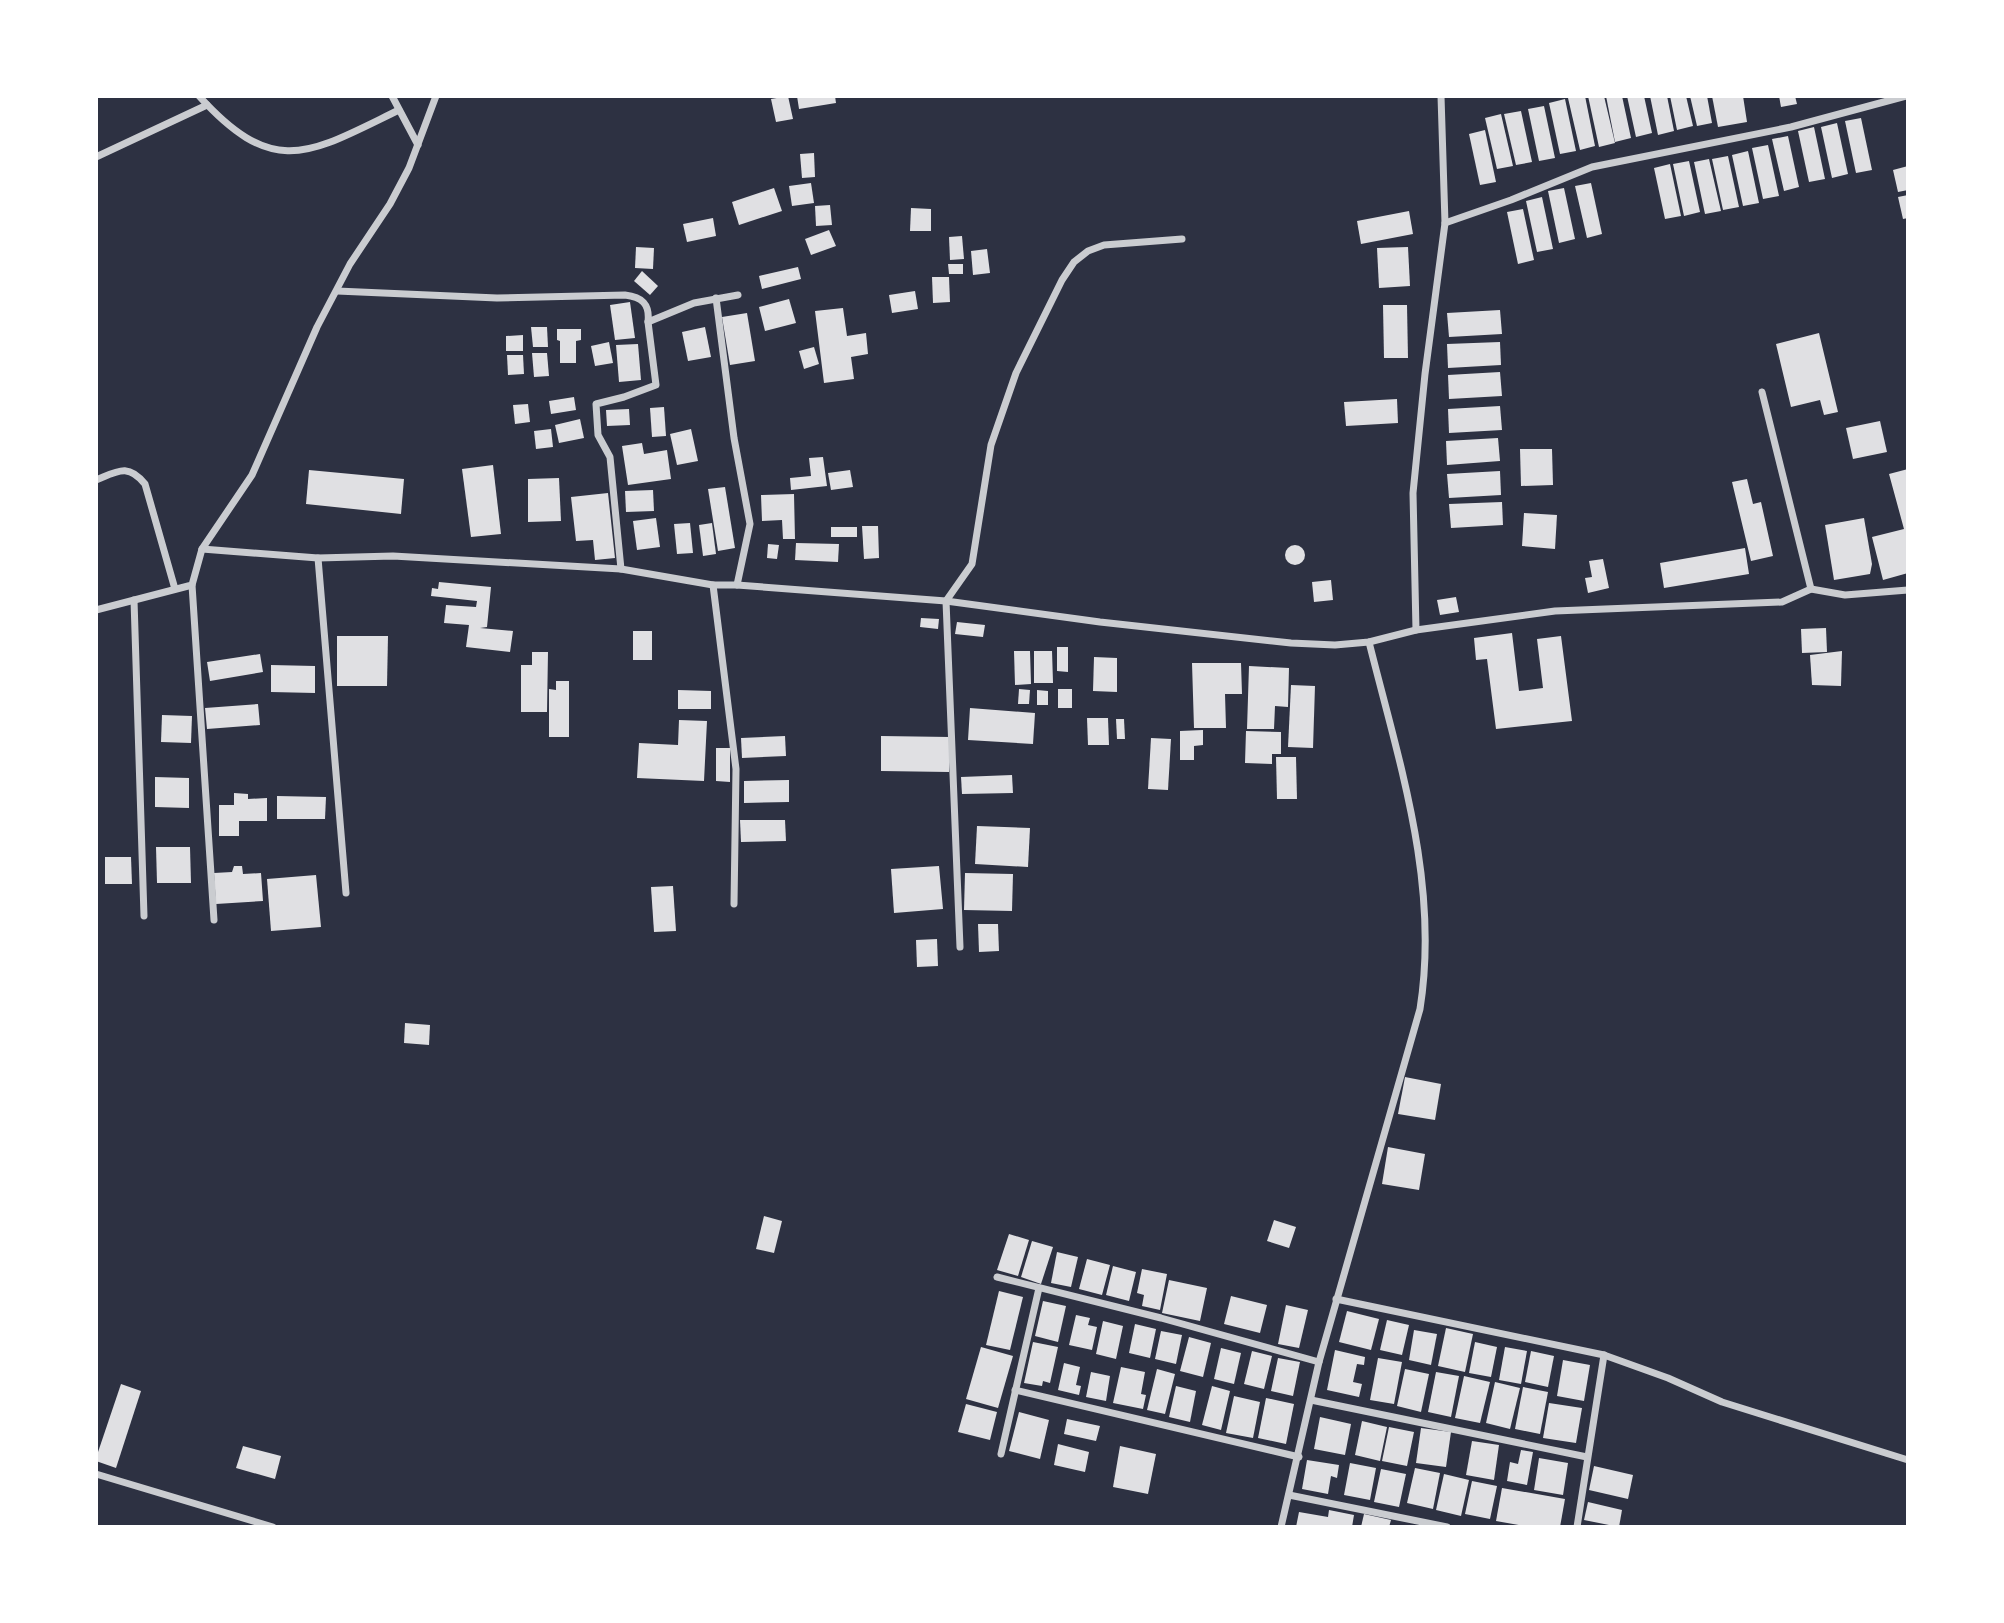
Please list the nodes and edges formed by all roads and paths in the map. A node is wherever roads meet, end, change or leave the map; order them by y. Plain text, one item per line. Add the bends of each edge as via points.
1 (199, 96) edge
2 (392, 96) edge
3 (436, 96) edge
4 (1441, 96) edge
5 (1906, 96) edge
6 (207, 105) junction
7 (399, 110) junction
8 (418, 145) junction
9 (96, 157) edge
10 (1445, 223) junction
11 (1182, 239) dead end
12 (337, 291) junction
13 (738, 295) dead end
14 (716, 298) junction
15 (648, 322) junction
16 (1762, 392) dead end
17 (96, 480) edge
18 (202, 549) junction
19 (318, 558) junction
20 (621, 569) junction
21 (192, 585) junction
22 (713, 585) junction
23 (737, 585) junction
24 (175, 589) junction
25 (1811, 589) junction
26 (1908, 590) edge
27 (134, 600) junction
28 (946, 601) junction
29 (96, 610) edge
30 (1416, 630) junction
31 (1369, 642) junction
32 (346, 893) dead end
33 (734, 904) dead end
34 (144, 916) dead end
35 (214, 920) dead end
36 (960, 947) dead end
37 (997, 1277) dead end
38 (1039, 1288) junction
39 (1336, 1299) junction
40 (1604, 1355) junction
41 (1319, 1362) junction
42 (1015, 1390) junction
43 (1311, 1400) junction
44 (1001, 1454) dead end
45 (1298, 1457) junction
46 (1587, 1457) junction
47 (1908, 1460) edge
48 (96, 1474) edge
49 (1289, 1495) junction
50 (273, 1527) edge
51 (1281, 1527) edge
52 (1447, 1527) edge
53 (1577, 1527) edge

1 - 6 street
2 - 7 street
3 - 8 street
4 - 10 street
5 - 10 street via 1791,127 1592,167
6 - 7 street via 236,132 264,149 294,152 332,142
6 - 9 street
7 - 8 street
8 - 12 street via 390,204
10 - 30 street via 1413,493
11 - 28 street via 1104,245 1074,262 1062,280 1016,373 991,445 972,564
12 - 15 street via 497,298 637,296 646,304
12 - 18 street via 252,475
13 - 14 street
14 - 15 street
14 - 23 street via 750,524
15 - 20 street via 656,384 596,404 598,435 610,457
16 - 25 street
17 - 24 street via 129,470 145,484
18 - 19 street
18 - 21 street
19 - 20 street via 393,556
19 - 32 street
20 - 22 street
21 - 24 street
21 - 35 street
22 - 23 street
22 - 33 street via 736,769
23 - 28 street
24 - 27 street
25 - 26 street via 1845,595
25 - 30 street via 1782,602 1555,611
27 - 29 street
27 - 34 street
28 - 31 street via 1291,643
28 - 36 street
30 - 31 street
31 - 39 street via 1418,837 1426,967 1420,1009
37 - 38 street
38 - 41 street
38 - 42 street
39 - 40 street
39 - 41 street
40 - 46 street
40 - 47 street via 1722,1402
41 - 43 street
42 - 44 street
42 - 45 street
43 - 45 street
43 - 46 street
45 - 49 street
46 - 53 street
48 - 50 street
49 - 51 street
49 - 52 street

